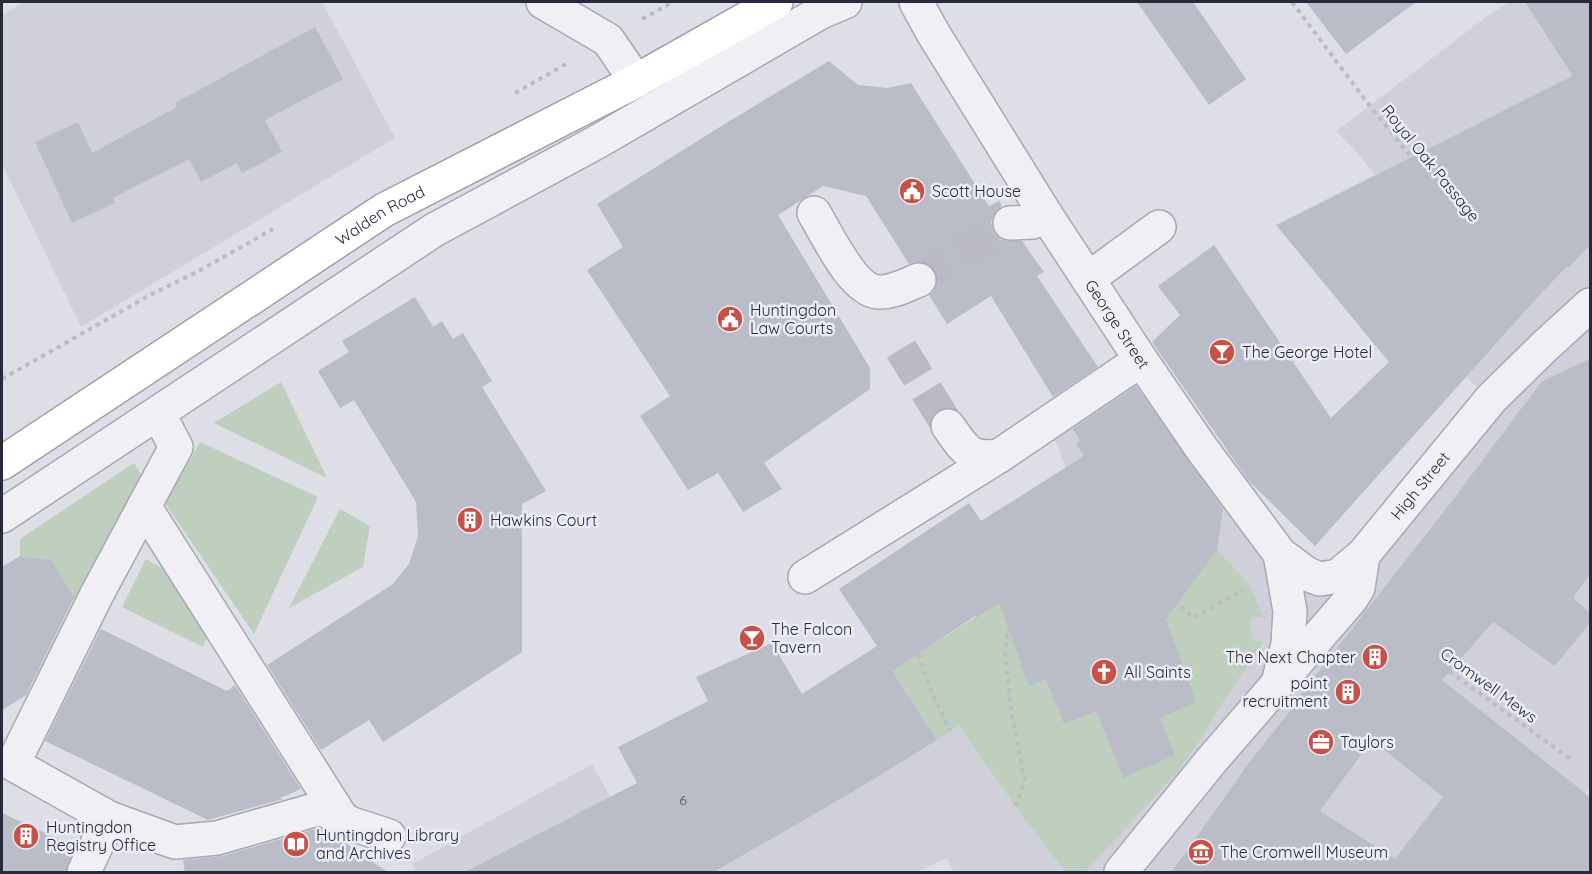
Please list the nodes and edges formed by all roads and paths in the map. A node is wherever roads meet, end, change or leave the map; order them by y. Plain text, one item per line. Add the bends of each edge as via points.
1 (543, 2) edge
2 (776, 2) edge
3 (845, 2) edge
4 (916, 2) edge
5 (1292, 2) edge
6 (636, 81) junction
7 (814, 213) dead end
8 (1046, 215) junction
9 (1010, 223) tunnel mouth
10 (1159, 227) dead end
11 (1088, 279) junction
12 (919, 280) tunnel mouth
13 (1590, 305) edge
14 (1558, 335) junction
15 (1142, 360) junction
16 (948, 426) tunnel mouth
17 (165, 428) dead end
18 (999, 456) junction
19 (2, 463) edge
20 (144, 507) junction
21 (2, 516) edge
22 (1280, 554) junction
23 (1363, 555) junction
24 (805, 577) dead end
25 (1250, 585) dead end
26 (1391, 629) dead end
27 (918, 654) dead end
28 (1278, 683) junction
29 (950, 731) dead end
30 (1573, 761) dead end
31 (1015, 806) dead end
32 (342, 817) junction
33 (109, 818) junction
34 (1202, 823) dead end
35 (389, 836) dead end
36 (84, 873) edge
37 (1121, 873) edge
38 (1266, 873) edge

1 - 6 street via 608,40
2 - 6 main road, Walden Road
3 - 21 street via 434,230
4 - 8 street, George Street
5 - 14 path, Royal Oak Passage via 1369,105
6 - 19 main road, Walden Road via 384,210
7 - 12 street via 854,279 867,289 896,290
8 - 9 street via 1033,222
8 - 11 street, George Street
10 - 11 street
11 - 15 street, George Street
13 - 14 street, High Street
14 - 23 street, High Street via 1491,399
15 - 18 street
15 - 22 street, George Street
16 - 18 street via 966,452 989,458
17 - 20 street via 176,447
18 - 24 street
20 - 32 street
20 - 33 street via 13,764
22 - 23 street, George Street via 1306,574 1320,579 1338,576
22 - 28 street via 1290,611 1288,644
23 - 28 street via 1358,588 1351,599
25 - 31 path via 1193,618 1137,564 1122,561 1045,587 1024,601 1007,634 1005,653 1025,781
26 - 30 path, Cromwell Mews
27 - 29 path
28 - 37 street
32 - 33 street via 321,808 217,838 175,842
32 - 35 street
33 - 36 street
34 - 38 path

